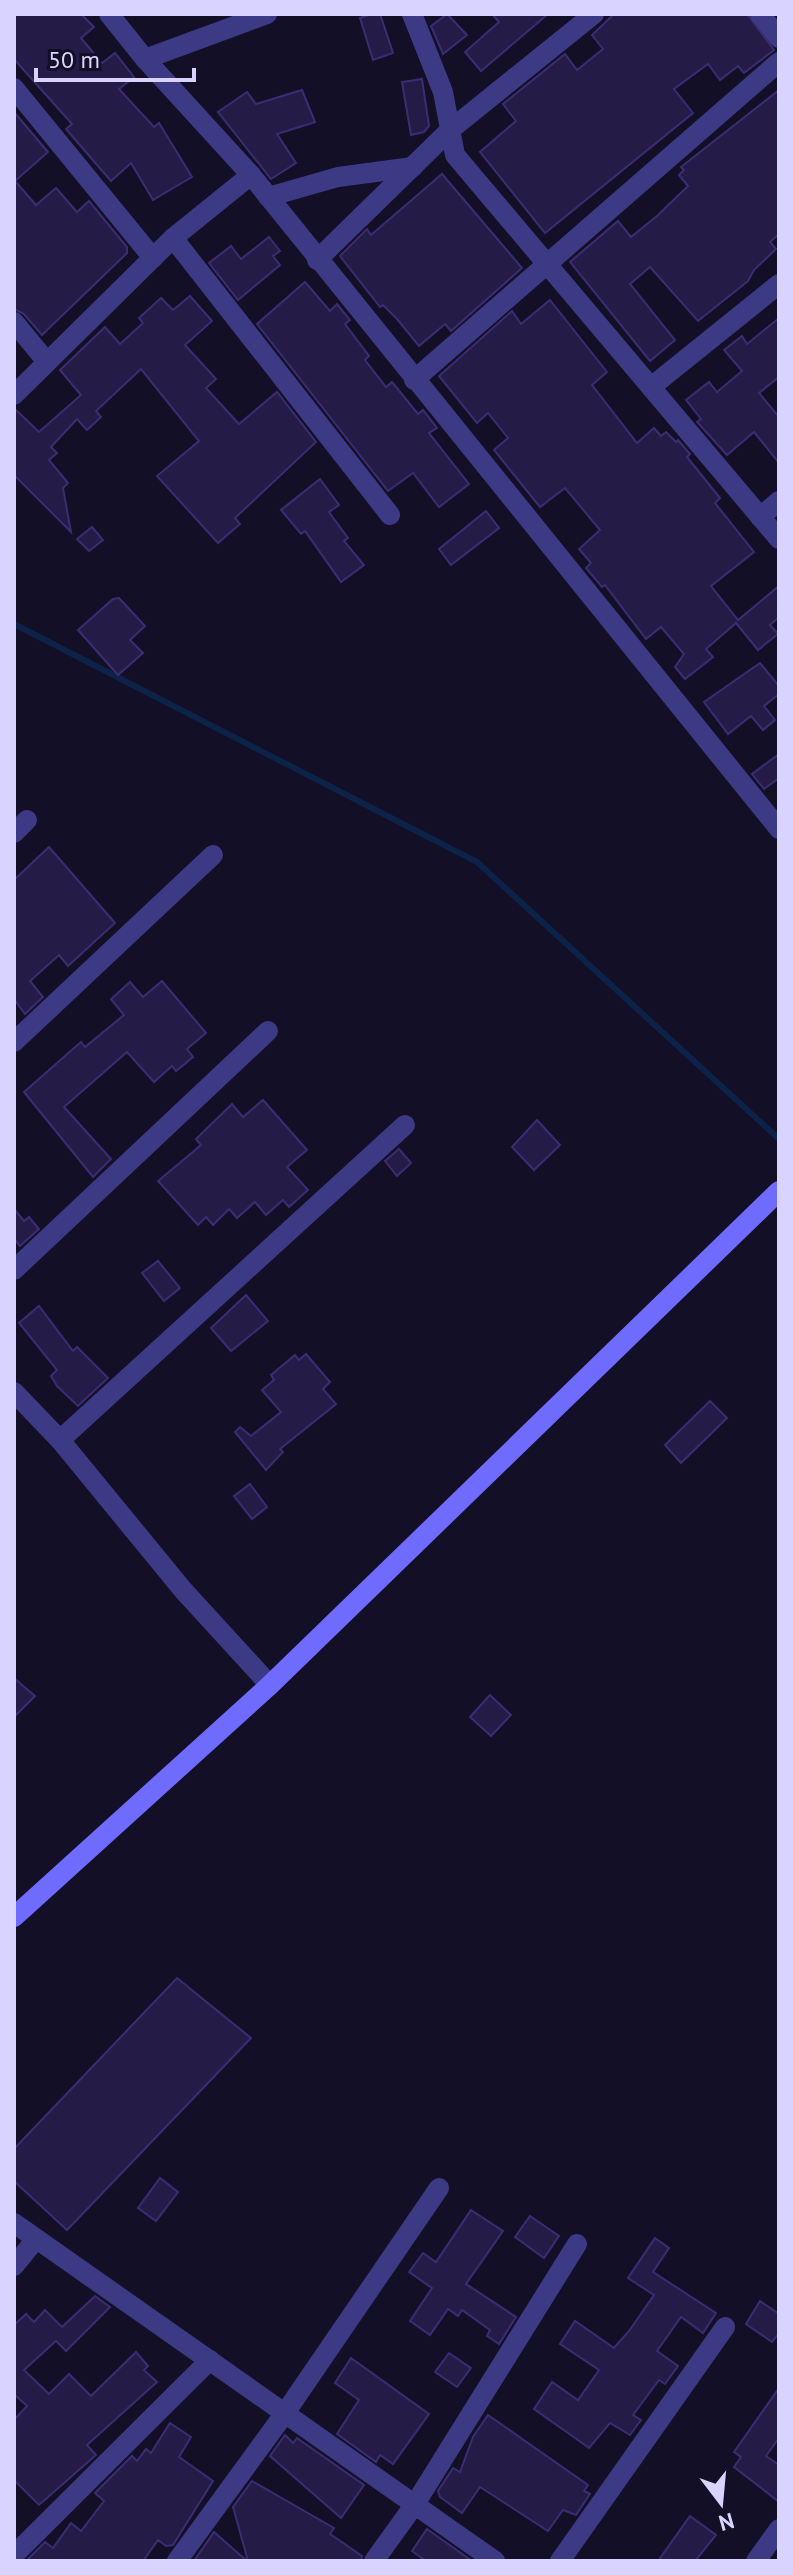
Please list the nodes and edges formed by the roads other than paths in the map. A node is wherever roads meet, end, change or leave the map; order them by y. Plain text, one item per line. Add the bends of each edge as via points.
1 (109, 14) edge
2 (267, 14) edge
3 (412, 14) edge
4 (594, 14) edge
5 (760, 14) edge
6 (779, 38) edge
7 (145, 59) junction
8 (779, 62) edge
9 (14, 88) edge
10 (450, 130) junction
11 (413, 167) junction
12 (251, 175) junction
13 (268, 197) junction
14 (173, 238) junction
15 (153, 258) junction
16 (317, 260) junction
17 (547, 264) junction
18 (779, 284) edge
19 (14, 322) edge
20 (47, 362) junction
21 (414, 380) junction
22 (651, 387) junction
23 (14, 395) edge
24 (779, 501) edge
25 (390, 515) dead end
26 (760, 517) junction
27 (779, 539) edge
28 (779, 829) edge
29 (213, 855) dead end
30 (268, 1031) dead end
31 (14, 1042) edge
32 (405, 1125) dead end
33 (779, 1191) edge
34 (14, 1270) edge
35 (15, 1394) edge
36 (60, 1440) junction
37 (270, 1685) junction
38 (14, 1917) edge
39 (439, 2188) dead end
40 (14, 2223) edge
41 (36, 2239) junction
42 (577, 2244) dead end
43 (14, 2266) edge
44 (725, 2327) dead end
45 (210, 2360) junction
46 (285, 2413) junction
47 (415, 2504) junction
48 (779, 2529) edge
49 (14, 2555) edge
50 (177, 2561) edge
51 (374, 2561) edge
52 (495, 2561) edge
53 (560, 2561) edge
54 (756, 2561) edge

1 - 7 street
2 - 7 street
3 - 10 street via 443,92
4 - 10 street
5 - 6 street
7 - 12 street
8 - 17 street
9 - 15 street
10 - 11 street
10 - 17 street via 455,155
11 - 13 street via 338,177
11 - 16 street
12 - 13 street
12 - 14 street
13 - 16 street
14 - 15 street
14 - 25 street
15 - 20 street
16 - 21 street
17 - 21 street
17 - 22 street
18 - 22 street
19 - 20 street
20 - 23 street
21 - 28 street
22 - 26 street
24 - 26 street
26 - 27 street
29 - 31 street
30 - 34 street
32 - 36 street
33 - 37 main road
35 - 36 street
36 - 37 street via 183,1590
37 - 38 main road
39 - 46 street
40 - 41 street
41 - 43 street
41 - 45 street
42 - 47 street
44 - 53 street
45 - 46 street
45 - 49 street
46 - 47 street
46 - 50 street
47 - 51 street
47 - 52 street
48 - 54 street

